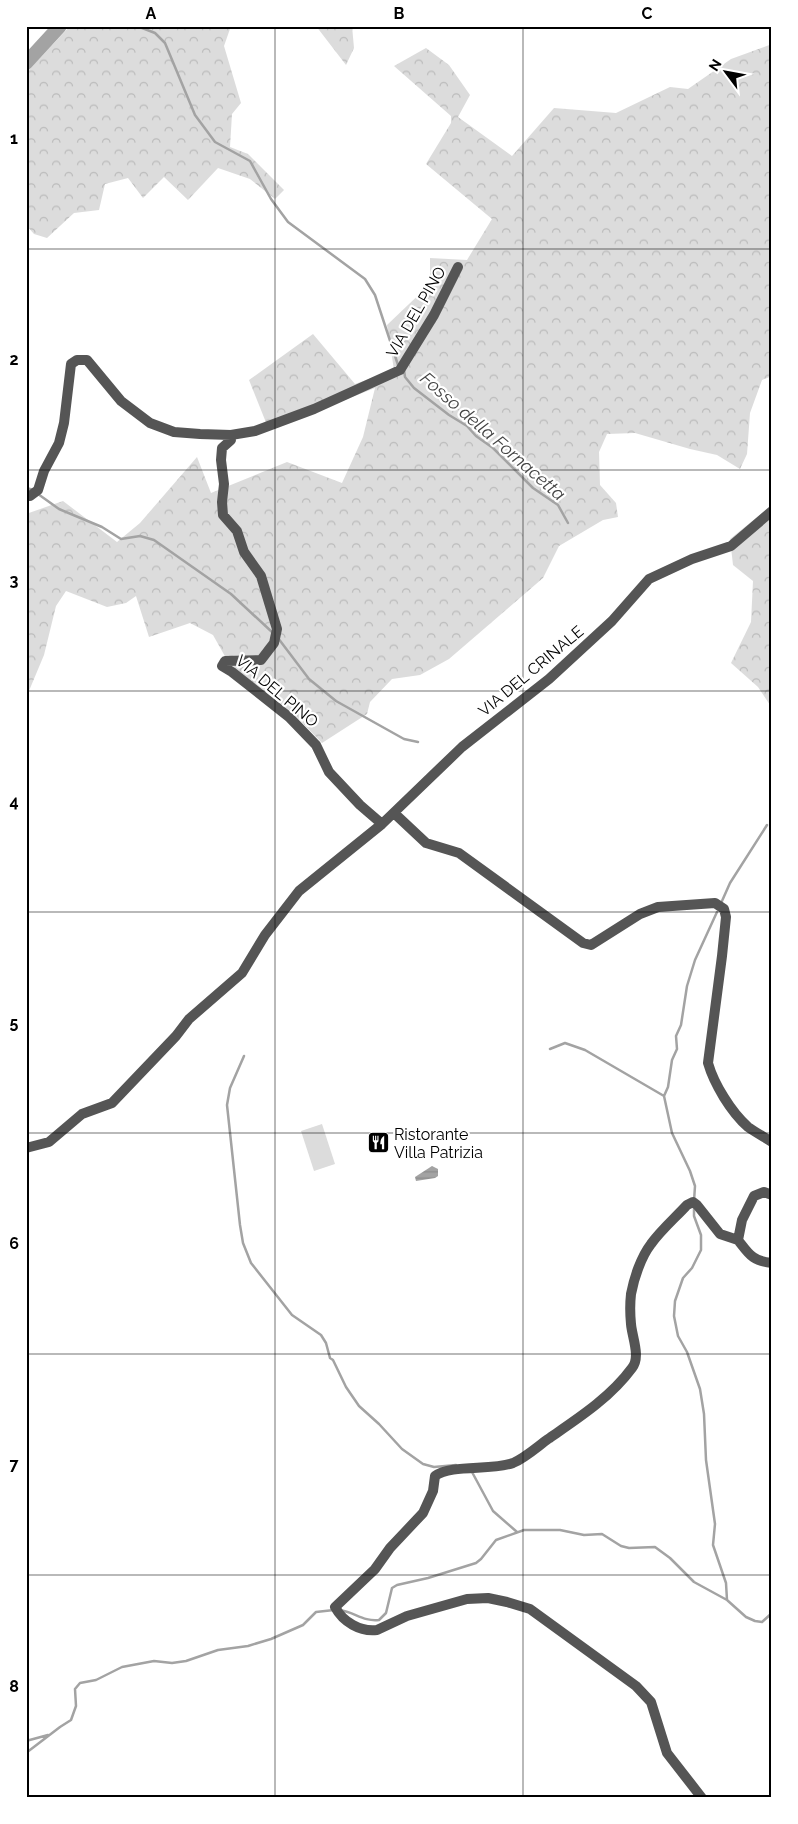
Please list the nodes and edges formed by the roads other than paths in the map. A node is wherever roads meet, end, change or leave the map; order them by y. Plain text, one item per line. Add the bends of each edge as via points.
1 (458, 267) dead end
2 (231, 435) junction
3 (26, 496) edge
4 (772, 511) edge
5 (394, 813) junction
6 (382, 824) junction
7 (772, 1142) edge
8 (26, 1148) edge
9 (772, 1195) edge
10 (738, 1240) junction
11 (772, 1263) edge
12 (702, 1798) edge

1 - 2 street, VIA DEL PINO via 434,315 400,370 314,408 255,430
2 - 3 street, VIA DEL PINO via 174,432 150,423 121,401 87,360 77,360 71,364 59,443 38,490
2 - 6 street, VIA DEL PINO via 231,440 222,448 223,515 237,531 244,552 261,576 278,629 274,643 261,660 225,661 222,666 289,717 316,744 329,772
4 - 5 street, VIA DEL CRINALE via 731,546 649,578 612,621 549,679 462,747
5 - 6 street, VIA DEL CRINALE
5 - 7 street via 426,843 459,853 583,943 591,945 640,914 658,907 715,903 724,909 726,918 708,1063 713,1079 737,1115
6 - 8 street, VIA DEL CRINALE via 299,891 242,973 189,1018 112,1103 82,1114 49,1142
9 - 10 street via 764,1192 754,1196 742,1220
10 - 11 street via 756,1260
10 - 12 street via 720,1234 693,1202 687,1205 652,1243 633,1285 631,1322 636,1361 633,1368 574,1422 514,1462 435,1476 423,1513 375,1569 335,1606 348,1622 372,1631 415,1613 467,1599 488,1598 530,1609 636,1686 650,1702 667,1753

